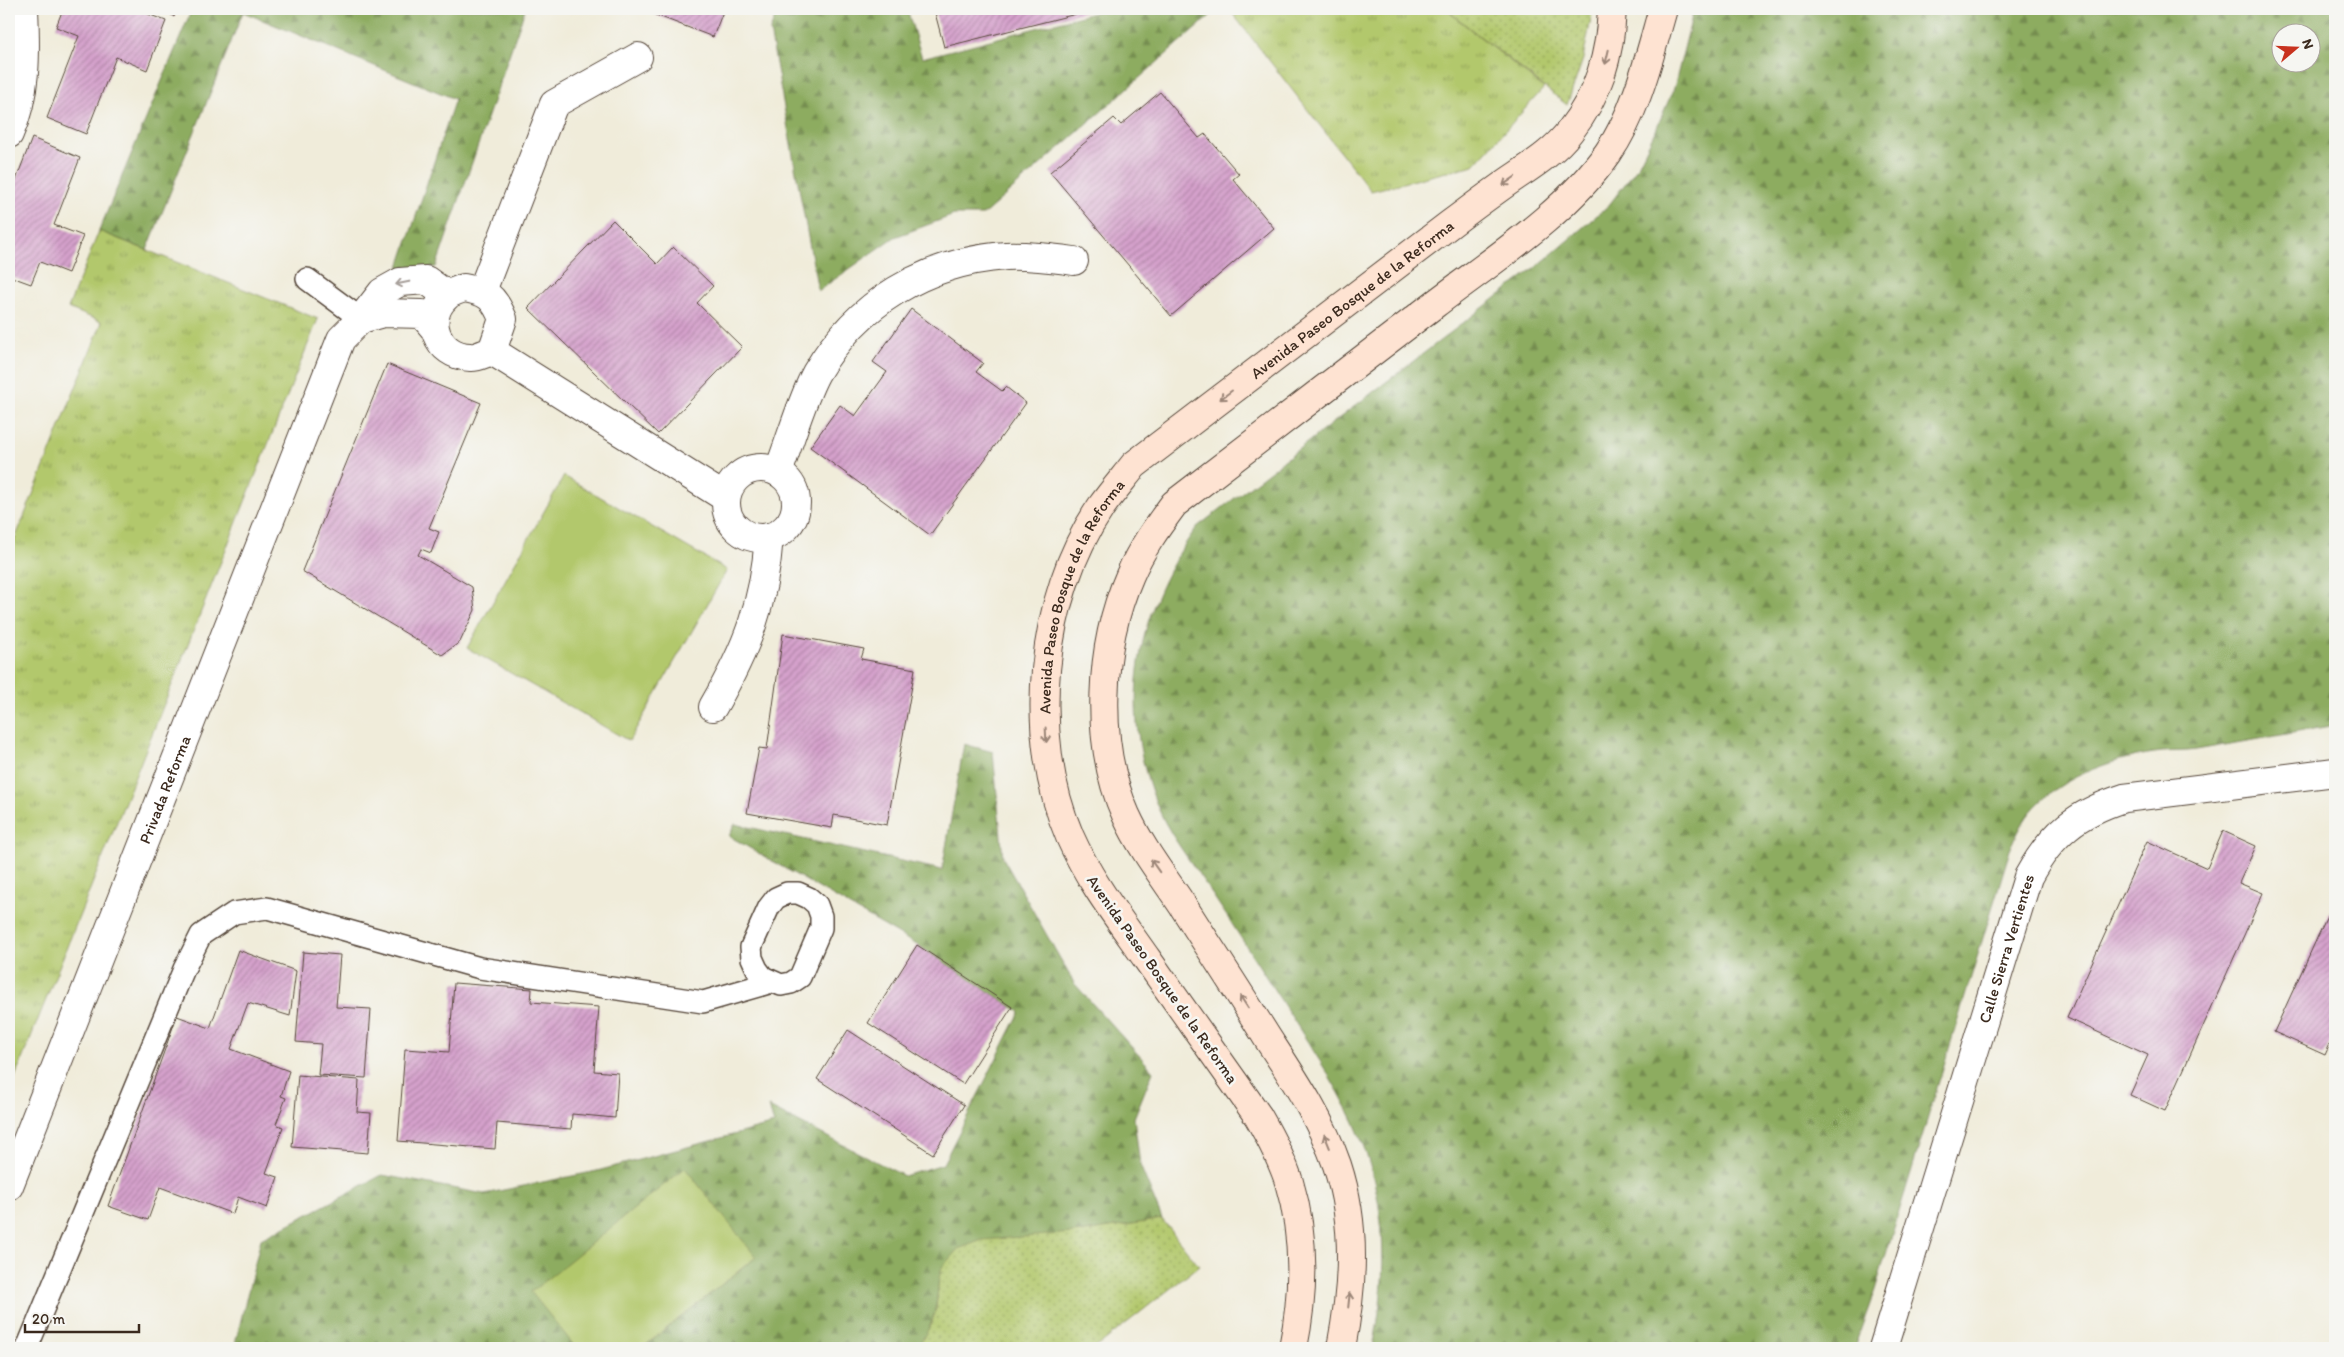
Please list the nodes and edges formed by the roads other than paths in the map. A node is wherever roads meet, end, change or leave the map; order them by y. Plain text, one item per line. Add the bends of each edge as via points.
1 (24, 9) edge
2 (1612, 9) edge
3 (1663, 9) edge
4 (638, 57) dead end
5 (9, 134) edge
6 (1074, 261) dead end
7 (307, 279) dead end
8 (482, 291) junction
9 (447, 295) junction
10 (361, 319) junction
11 (433, 327) junction
12 (492, 351) junction
13 (778, 472) junction
14 (726, 498) junction
15 (770, 537) junction
16 (713, 707) dead end
17 (2335, 772) edge
18 (772, 982) dead end
19 (9, 1186) edge
20 (27, 1348) edge
21 (1293, 1348) edge
22 (1341, 1348) edge
23 (1883, 1348) edge

1 - 5 street via 26,57 18,114
2 -> 21 main road, Avenida Paseo Bosque de la Reforma via 1606,62 1598,87 1585,111 1551,151 1487,196 1134,465 1100,508 1078,552 1059,599 1048,645 1046,741 1055,790 1070,837 1097,889 1258,1116 1289,1181 1301,1242
22 -> 3 main road, Avenida Paseo Bosque de la Reforma via 1349,1305 1351,1239 1337,1166 1322,1127 1302,1091 1148,858 1125,814 1113,775 1106,735 1104,694 1116,614 1130,575 1149,538 1174,504 1520,240 1586,183 1610,151 1628,114 1644,77
4 - 8 street via 554,104
6 - 13 street via 1006,256 972,261 926,276 882,298 846,333 815,375
7 - 10 lane
8 - 9 street via 464,288
8 - 12 street via 496,302 503,319
9 -> 10 street, Privada Reforma via 426,280 400,282 382,292
9 - 11 street via 436,309
10 - 11 street via 383,313 422,314
10 - 19 street, Privada Reforma via 341,338
11 - 12 street via 440,343 454,355 472,358
12 - 14 street
13 - 14 street via 765,468 751,469 730,485
13 - 15 street via 794,494 795,508 782,531
14 - 15 street via 732,524 756,538
15 - 16 street via 761,600 752,630 735,670
17 - 23 street, Calle Sierra Vertientes via 2124,798 2076,818 2056,834 2040,854 2028,877
18 - 20 lane via 703,1002 480,968 267,908 234,913 201,935 184,969

